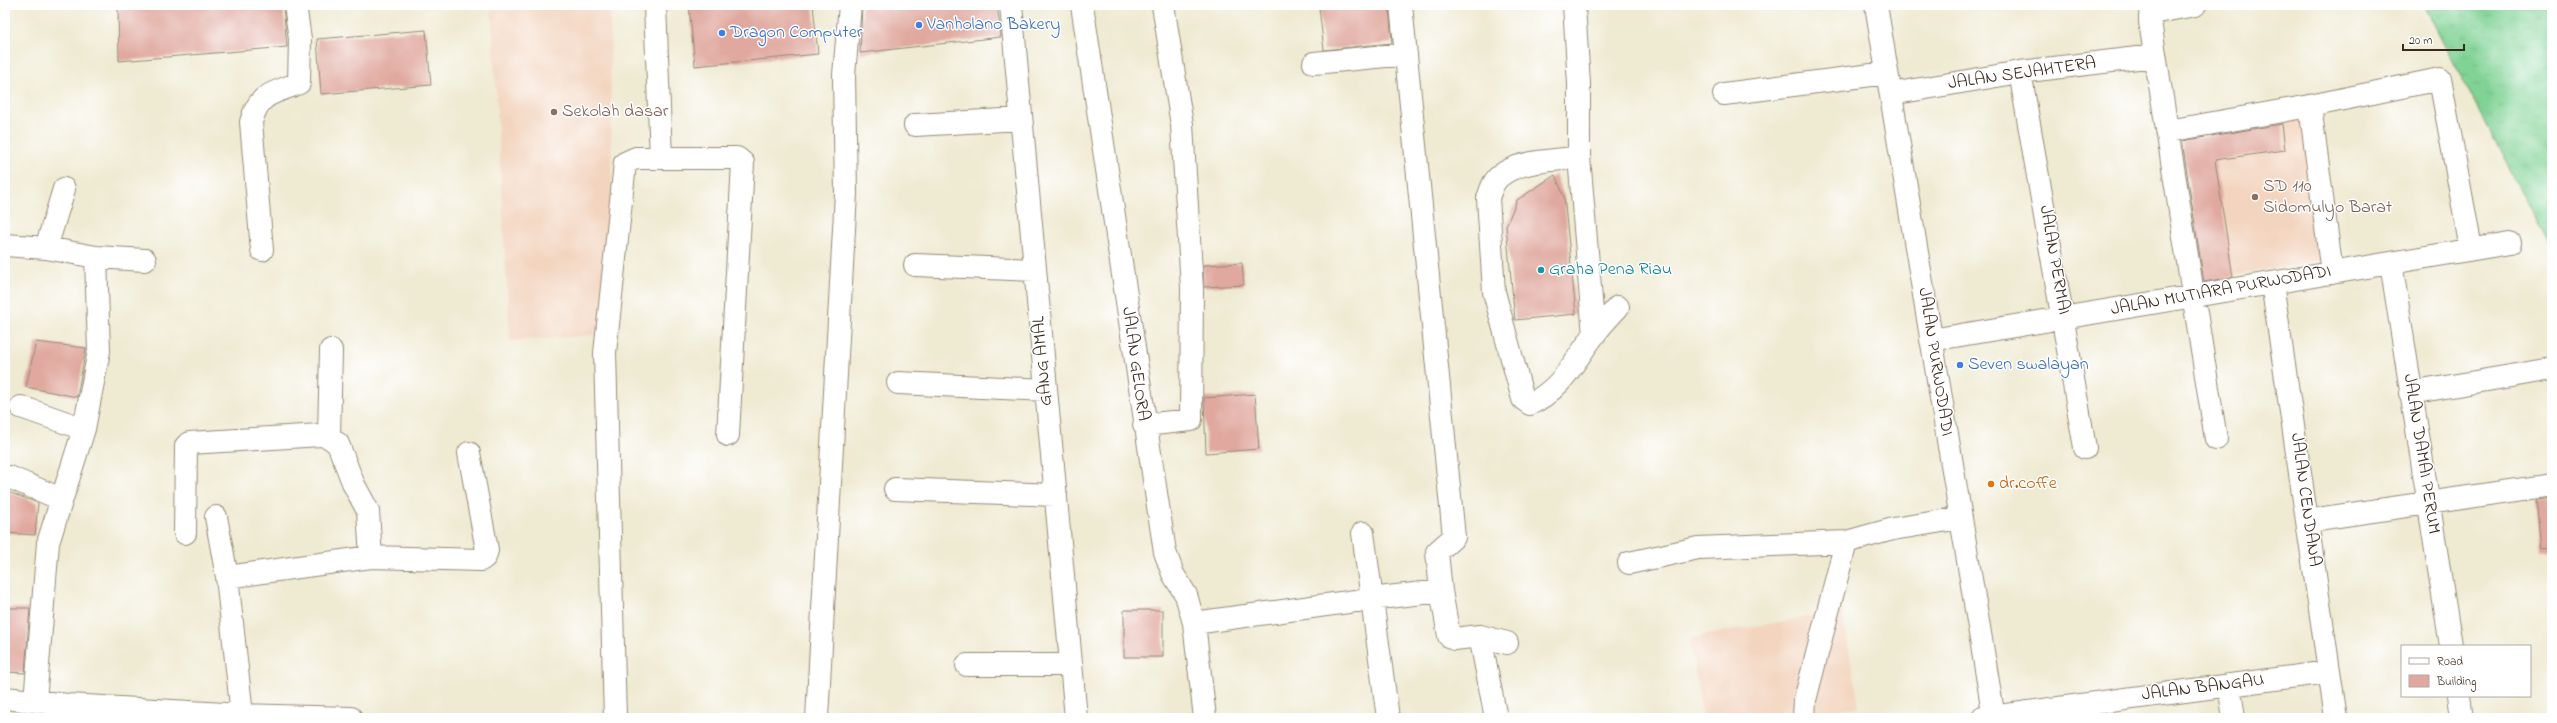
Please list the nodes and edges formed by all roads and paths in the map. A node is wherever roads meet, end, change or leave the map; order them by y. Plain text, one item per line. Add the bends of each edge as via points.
1 (295, 5) edge
2 (655, 5) edge
3 (850, 5) edge
4 (1011, 5) edge
5 (1082, 5) edge
6 (1163, 5) edge
7 (1401, 5) edge
8 (1574, 5) edge
9 (1876, 5) edge
10 (2195, 5) edge
11 (1406, 54) junction
12 (2154, 56) junction
13 (1314, 63) dead end
14 (2020, 72) junction
15 (1887, 73) junction
16 (1724, 94) dead end
17 (1890, 94) junction
18 (2310, 106) junction
19 (1021, 119) junction
20 (915, 125) dead end
21 (2168, 131) junction
22 (661, 158) junction
23 (1579, 158) junction
24 (64, 189) dead end
25 (2510, 243) dead end
26 (5, 245) edge
27 (46, 248) junction
28 (2471, 249) junction
29 (262, 250) dead end
30 (96, 257) junction
31 (145, 260) dead end
32 (2391, 263) junction
33 (915, 265) dead end
34 (1035, 270) junction
35 (2332, 272) junction
36 (2272, 283) junction
37 (2194, 296) junction
38 (1618, 306) dead end
39 (2064, 318) junction
40 (1594, 335) junction
41 (1931, 340) junction
42 (332, 350) dead end
43 (2552, 369) edge
44 (898, 383) dead end
45 (1046, 390) junction
46 (2410, 393) junction
47 (21, 407) dead end
48 (1144, 425) junction
49 (84, 429) junction
50 (728, 436) dead end
51 (329, 437) junction
52 (2216, 439) dead end
53 (2085, 448) dead end
54 (468, 453) dead end
55 (9, 477) dead end
56 (2552, 485) edge
57 (895, 489) dead end
58 (1056, 495) junction
59 (61, 499) junction
60 (2430, 504) junction
61 (216, 517) dead end
62 (1961, 518) junction
63 (2309, 522) junction
64 (185, 533) dead end
65 (1363, 533) dead end
66 (1846, 542) junction
67 (371, 557) junction
68 (1629, 563) dead end
69 (227, 577) junction
70 (1441, 591) junction
71 (1370, 598) junction
72 (1194, 623) junction
73 (1480, 636) junction
74 (1507, 643) dead end
75 (2451, 645) edge
76 (967, 665) dead end
77 (1071, 665) junction
78 (2328, 672) junction
79 (2229, 685) junction
80 (2459, 697) edge
81 (5, 698) edge
82 (35, 701) junction
83 (67, 712) edge
84 (242, 715) junction
85 (1990, 717) edge
86 (345, 718) edge
87 (351, 718) edge
88 (615, 718) edge
89 (817, 718) edge
90 (1076, 718) edge
91 (1205, 718) edge
92 (1388, 718) edge
93 (1496, 718) edge
94 (1804, 718) edge
95 (2234, 718) edge
96 (2336, 718) edge
97 (2462, 718) edge

1 - 29 street via 300,39 299,83 261,99 255,106 251,122
2 - 22 street
3 - 89 street via 844,75 846,193
4 - 19 street, GANG AMAL
5 - 48 street, JALAN GELORA
6 - 48 street via 1182,125 1192,288 1191,420
7 - 11 street
8 - 23 street via 1579,84
9 - 15 street, JALAN PURWODADI
10 - 12 street via 2157,12 2150,17
11 - 13 street
11 - 70 street via 1454,537 1437,552
12 - 14 street, JALAN SEJAHTERA
12 - 21 street
14 - 17 street, JALAN SEJAHTERA
14 - 39 street, JALAN PERMAI
15 - 16 street
15 - 17 street, JALAN PURWODADI
17 - 41 street, JALAN PURWODADI
18 - 21 street
18 - 28 street via 2440,79
18 - 35 street
19 - 20 street
19 - 34 street, GANG AMAL
21 - 37 street
22 - 50 street via 737,158 743,163
22 - 88 street via 636,158 625,164 605,354
23 - 40 street
23 - 40 street via 1523,165 1500,176 1493,184 1488,198 1494,292 1523,399 1530,404 1539,400 1568,374
24 - 27 street
25 - 28 street, JALAN MUTIARA PURWODADI
26 - 27 street
27 - 30 street
28 - 32 street, JALAN MUTIARA PURWODADI
30 - 31 street
30 - 49 street via 99,351
32 - 35 street, JALAN MUTIARA PURWODADI
32 - 46 street, JALAN DAMAI PERUM
33 - 34 street
34 - 45 street, GANG AMAL
35 - 36 street, JALAN MUTIARA PURWODADI
36 - 37 street, JALAN MUTIARA PURWODADI
36 - 63 street, JALAN CENDANA
37 - 39 street, JALAN MUTIARA PURWODADI
37 - 52 street
38 - 40 street
39 - 41 street, JALAN MUTIARA PURWODADI
39 - 53 street, JALAN PERMAI
41 - 62 street, JALAN PURWODADI
42 - 51 street
43 - 46 street
44 - 45 street
45 - 58 street, GANG AMAL
46 - 60 street, JALAN DAMAI PERUM
47 - 49 street
48 - 72 street, JALAN GELORA via 1165,552 1173,574 1186,595
49 - 59 street
51 - 64 street via 321,435 189,443 186,446
51 - 67 street via 338,444 354,485 368,511
54 - 67 street via 487,550 485,557 481,560
55 - 59 street
56 - 60 street
57 - 58 street
58 - 77 street, GANG AMAL
59 - 82 street via 48,543
60 - 63 street
60 - 75 street, JALAN DAMAI PERUM
61 - 69 street
62 - 66 street via 1893,529
62 - 85 street, JALAN PURWODADI
63 - 78 street, JALAN CENDANA
65 - 71 street
66 - 68 street via 1698,548
66 - 94 street via 1805,700
67 - 69 street
69 - 84 street
70 - 71 street
70 - 73 street via 1449,636 1454,639
71 - 72 street
71 - 92 street
72 - 91 street, JALAN GELORA
73 - 74 street
73 - 93 street
76 - 77 street
77 - 90 street, GANG AMAL
78 - 79 street, JALAN BANGAU
78 - 96 street, JALAN CENDANA
79 - 85 street, JALAN BANGAU
79 - 95 street
80 - 97 street
81 - 82 street
82 - 83 street
83 - 84 street
84 - 86 street
86 - 87 street

